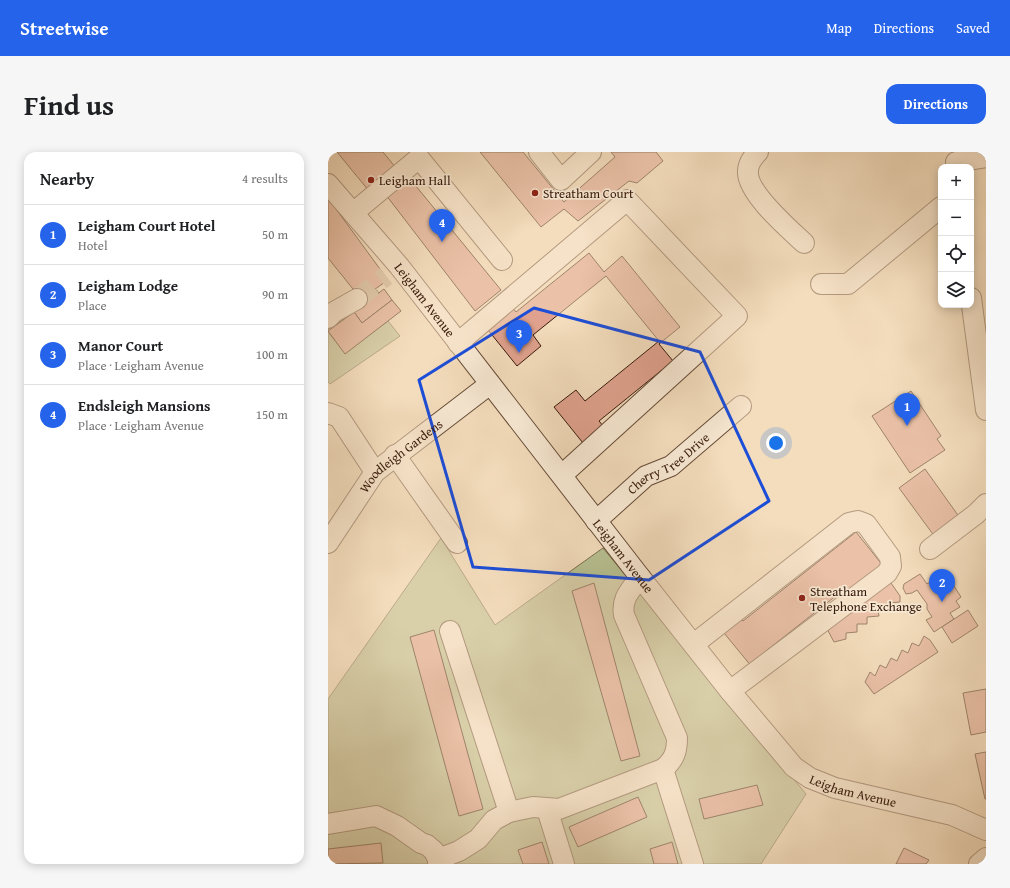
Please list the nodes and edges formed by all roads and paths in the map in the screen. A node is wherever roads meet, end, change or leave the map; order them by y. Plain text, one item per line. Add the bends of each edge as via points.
1 (539, 152) edge
2 (591, 152) edge
3 (758, 152) edge
4 (986, 157) edge
5 (956, 160) edge
6 (328, 184) edge
7 (938, 209) edge
8 (353, 213) junction
9 (804, 243) dead end
10 (502, 260) dead end
11 (821, 284) dead end
12 (358, 299) tunnel mouth
13 (972, 308) edge
14 (328, 318) edge
15 (458, 342) junction
16 (490, 384) junction
17 (741, 406) dead end
18 (986, 410) edge
19 (328, 413) edge
20 (396, 455) junction
21 (375, 472) junction
22 (562, 475) junction
23 (986, 504) edge
24 (596, 521) junction
25 (328, 543) edge
26 (457, 543) dead end
27 (930, 549) dead end
28 (640, 577) junction
29 (450, 631) dead end
30 (694, 644) junction
31 (730, 691) junction
32 (663, 769) junction
33 (547, 810) junction
34 (509, 812) junction
35 (328, 824) edge
36 (986, 830) edge
37 (986, 858) edge
38 (438, 861) edge
39 (564, 864) edge
40 (693, 864) edge
41 (979, 864) edge

1 - 2 street via 561,180
3 - 9 street via 750,162 748,171 751,184 765,204
4 - 5 street
6 - 8 street, Leigham Avenue
7 - 11 street via 848,284
8 - 10 street via 419,158
8 - 15 street, Leigham Avenue via 393,271
12 - 14 street
13 - 18 street
15 - 16 street, Leigham Avenue
15 - 22 street via 627,200 737,316
16 - 20 street, Woodleigh Gardens
16 - 22 street, Leigham Avenue
17 - 24 street, Cherry Tree Drive via 671,466 646,476
19 - 21 street via 339,417
20 - 21 street, Woodleigh Gardens
20 - 26 street
21 - 25 street, Woodleigh Gardens
22 - 24 street, Leigham Avenue
23 - 27 street
24 - 28 street, Leigham Avenue
28 - 30 street, Leigham Avenue
28 - 32 street via 625,597 623,608 676,738 677,748 674,757
29 - 34 street
30 - 31 street, Leigham Avenue
30 - 31 street via 849,523 858,521 866,524 890,557 892,566
31 - 36 street, Leigham Avenue via 794,767 810,778 835,788 952,815
32 - 33 street via 559,809
32 - 40 street
33 - 34 street via 533,808
33 - 39 street
34 - 38 street via 494,820 478,839
35 - 38 street via 376,816 427,845 434,851
37 - 41 street

